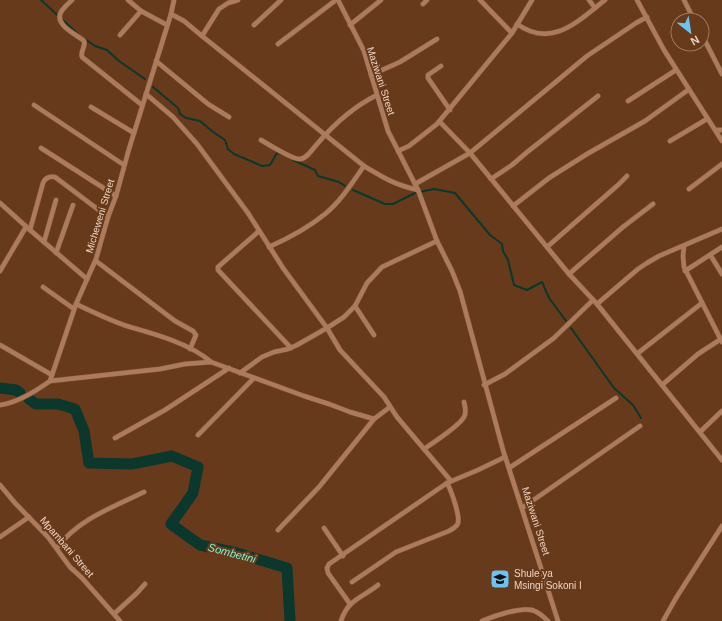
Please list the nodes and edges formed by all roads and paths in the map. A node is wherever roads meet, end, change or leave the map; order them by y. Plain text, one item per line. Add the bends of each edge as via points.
1 (72, 0) edge
2 (128, 0) edge
3 (174, 0) edge
4 (238, 0) edge
5 (281, 0) edge
6 (337, 0) edge
7 (381, 0) edge
8 (427, 0) edge
9 (480, 0) edge
10 (532, 0) edge
11 (589, 0) edge
12 (605, 0) edge
13 (637, 0) edge
14 (684, 0) edge
15 (423, 4) dead end
16 (595, 8) junction
17 (142, 11) junction
18 (690, 12) edge
19 (171, 14) junction
20 (647, 17) junction
21 (517, 24) junction
22 (167, 25) junction
23 (254, 25) dead end
24 (350, 25) junction
25 (512, 33) junction
26 (120, 35) dead end
27 (202, 36) junction
28 (437, 39) dead end
29 (278, 44) dead end
30 (710, 51) edge
31 (156, 61) junction
32 (441, 66) dead end
33 (676, 70) junction
34 (722, 74) edge
35 (372, 75) junction
36 (688, 90) junction
37 (146, 94) junction
38 (377, 95) junction
39 (598, 96) dead end
40 (628, 101) dead end
41 (34, 105) dead end
42 (142, 105) junction
43 (91, 107) dead end
44 (450, 110) junction
45 (229, 117) dead end
46 (707, 119) junction
47 (440, 122) junction
48 (716, 130) junction
49 (722, 130) edge
50 (134, 133) junction
51 (325, 135) junction
52 (261, 140) dead end
53 (670, 141) dead end
54 (722, 141) edge
55 (41, 148) dead end
56 (396, 148) junction
57 (470, 153) junction
58 (722, 164) edge
59 (124, 165) junction
60 (364, 166) junction
61 (627, 176) dead end
62 (491, 179) junction
63 (415, 184) junction
64 (689, 189) dead end
65 (419, 192) junction
66 (116, 196) junction
67 (56, 200) dead end
68 (653, 204) dead end
69 (0, 205) edge
70 (73, 205) dead end
71 (513, 206) junction
72 (108, 217) junction
73 (28, 228) junction
74 (722, 228) edge
75 (259, 231) junction
76 (437, 241) junction
77 (44, 242) junction
78 (684, 246) junction
79 (269, 247) junction
80 (547, 247) junction
81 (722, 248) edge
82 (56, 253) junction
83 (711, 256) junction
84 (96, 261) junction
85 (0, 271) edge
86 (685, 271) junction
87 (569, 274) junction
88 (722, 274) edge
89 (87, 279) junction
90 (43, 287) dead end
91 (592, 300) junction
92 (702, 303) junction
93 (597, 304) junction
94 (355, 306) junction
95 (75, 307) junction
96 (327, 328) junction
97 (374, 335) dead end
98 (722, 341) edge
99 (0, 345) edge
100 (291, 348) junction
101 (190, 349) junction
102 (638, 353) junction
103 (211, 362) junction
104 (229, 368) junction
105 (240, 373) junction
106 (52, 375) junction
107 (254, 378) junction
108 (50, 381) junction
109 (484, 385) junction
110 (662, 385) junction
111 (616, 398) dead end
112 (464, 402) dead end
113 (0, 405) edge
114 (390, 407) junction
115 (722, 411) edge
116 (374, 419) junction
117 (640, 426) dead end
118 (700, 432) junction
119 (198, 435) dead end
120 (116, 438) dead end
121 (424, 449) junction
122 (505, 457) junction
123 (722, 460) edge
124 (509, 468) junction
125 (449, 482) junction
126 (0, 485) edge
127 (144, 492) dead end
128 (522, 508) junction
129 (29, 517) junction
130 (722, 526) edge
131 (324, 528) dead end
132 (278, 530) dead end
133 (0, 537) edge
134 (56, 548) junction
135 (343, 556) junction
136 (352, 582) dead end
137 (145, 584) dead end
138 (378, 585) dead end
139 (350, 604) junction
140 (114, 613) junction
141 (120, 621) edge
142 (341, 621) edge
143 (482, 621) edge
144 (548, 621) edge
145 (558, 621) edge
146 (662, 621) edge

1 - 42 street via 60,16 62,25 84,41 85,46 81,54 83,58
2 - 17 street
3 - 19 street, Micheweni Street
4 - 27 street via 228,3 219,10
5 - 23 street
6 - 24 street, Maziwani Street
6 - 29 street
7 - 24 street
8 - 15 street
9 - 25 street
10 - 21 street
11 - 16 street
12 - 16 street
13 - 20 street
14 - 18 street
16 - 21 street via 553,34 533,33
17 - 22 street
17 - 26 street
19 - 22 street, Micheweni Street
19 - 27 street
20 - 33 street
20 - 57 street via 587,56
21 - 25 street
22 - 31 street, Micheweni Street
24 - 35 street, Maziwani Street via 364,51
25 - 44 street
27 - 51 street
28 - 35 street via 400,62
30 - 34 street
31 - 37 street, Micheweni Street
31 - 45 street via 208,104
32 - 44 street via 428,75
33 - 36 street
33 - 40 street
35 - 38 street, Maziwani Street
36 - 46 street
36 - 71 street via 645,121 549,178
37 - 42 street, Micheweni Street
37 - 75 street via 173,117 198,144
38 - 51 street via 351,110
38 - 56 street, Maziwani Street
39 - 62 street
41 - 59 street
42 - 50 street, Micheweni Street
43 - 50 street
44 - 47 street
46 - 48 street
46 - 53 street
47 - 56 street via 409,146
47 - 57 street
48 - 49 street
48 - 54 street
50 - 59 street, Micheweni Street
51 - 52 street via 307,156 300,159
51 - 60 street
55 - 66 street
56 - 63 street, Maziwani Street
57 - 62 street
57 - 63 street
58 - 64 street
59 - 66 street, Micheweni Street
60 - 65 street via 393,183
60 - 79 street via 326,214 291,237
61 - 80 street
62 - 71 street
63 - 65 street, Maziwani Street
65 - 76 street, Maziwani Street
66 - 72 street, Micheweni Street
67 - 77 street
68 - 87 street
69 - 73 street
70 - 82 street
71 - 80 street
72 - 73 street via 55,177 49,177 43,183
72 - 84 street, Micheweni Street
73 - 77 street
73 - 85 street
74 - 78 street
75 - 79 street
75 - 100 street via 218,267 218,270
76 - 94 street via 382,267 367,283
76 - 109 street, Maziwani Street via 460,291
77 - 82 street
78 - 86 street
78 - 93 street via 647,262
79 - 96 street
80 - 87 street
81 - 83 street
82 - 89 street
83 - 86 street
83 - 88 street
84 - 89 street, Micheweni Street
84 - 101 street via 175,321 194,331 196,335
86 - 92 street
87 - 91 street
89 - 95 street, Micheweni Street
90 - 95 street
91 - 93 street
91 - 109 street via 554,338 505,374
92 - 98 street
92 - 102 street
93 - 102 street
94 - 96 street
94 - 97 street
95 - 101 street
95 - 106 street, Micheweni Street
96 - 100 street
96 - 114 street via 340,350 384,397
98 - 110 street via 698,354
99 - 106 street
100 - 105 street via 262,357
101 - 103 street
102 - 110 street
103 - 104 street
103 - 108 street
104 - 105 street
104 - 120 street via 165,410
105 - 107 street
106 - 108 street, Micheweni Street
107 - 116 street
107 - 119 street
108 - 113 street via 17,400
109 - 122 street, Maziwani Street
110 - 118 street
111 - 124 street
112 - 121 street via 464,418
114 - 116 street
114 - 121 street
115 - 118 street
116 - 132 street via 319,487
117 - 128 street
118 - 123 street
121 - 125 street
122 - 124 street, Maziwani Street
122 - 125 street
124 - 128 street, Maziwani Street
125 - 135 street
125 - 136 street via 458,517 456,527 396,552
126 - 129 street, Mpambani Street
127 - 134 street via 80,525
128 - 145 street, Maziwani Street
129 - 133 street
129 - 134 street, Mpambani Street
130 - 146 street
131 - 135 street
134 - 140 street, Mpambani Street via 70,567
135 - 139 street via 327,568
137 - 140 street
138 - 139 street
139 - 142 street
140 - 141 street, Mpambani Street
143 - 144 street via 519,610 531,610

